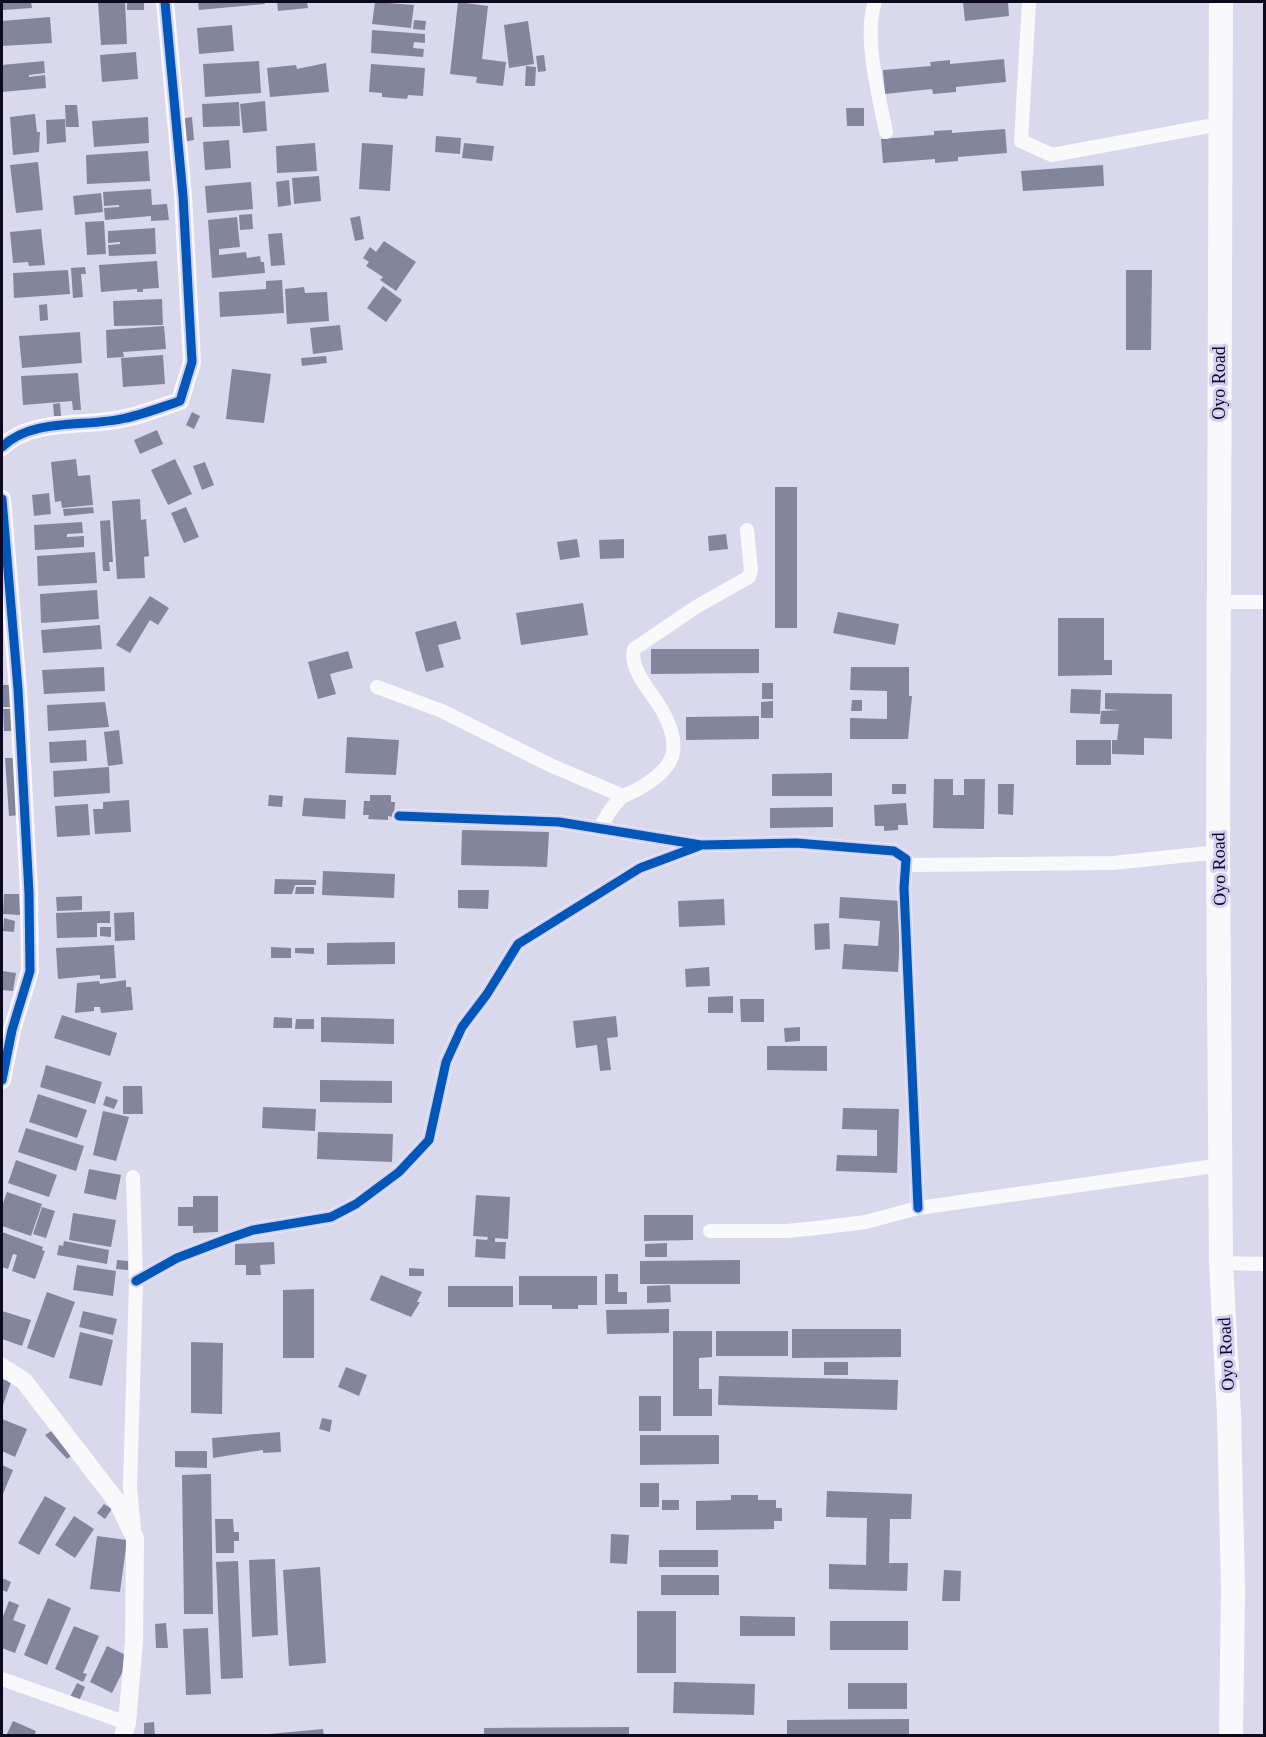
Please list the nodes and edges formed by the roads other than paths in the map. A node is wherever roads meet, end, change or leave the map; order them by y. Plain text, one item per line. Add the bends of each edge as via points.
1 (165, 2) edge
2 (875, 2) edge
3 (1029, 2) edge
4 (1221, 2) edge
5 (1220, 124) junction
6 (886, 132) dead end
7 (2, 447) edge
8 (2, 500) edge
9 (747, 530) dead end
10 (1218, 602) junction
11 (1264, 602) edge
12 (377, 687) dead end
13 (623, 796) junction
14 (399, 816) dead end
15 (600, 828) junction
16 (701, 845) junction
17 (1218, 852) junction
18 (907, 865) junction
19 (7, 1028) edge
20 (2, 1080) edge
21 (1222, 1165) junction
22 (133, 1177) dead end
23 (918, 1208) junction
24 (711, 1231) dead end
25 (1221, 1263) junction
26 (1264, 1264) edge
27 (136, 1281) junction
28 (2, 1367) edge
29 (135, 1538) junction
30 (2, 1679) edge
31 (125, 1729) edge
32 (1231, 1736) edge

1 - 7 street via 183,196 192,362 180,401 125,418 32,430 14,435
2 - 6 street via 872,29
3 - 5 street via 1021,141 1052,154
4 - 5 highway, Oyo Road
5 - 10 highway, Oyo Road
8 - 19 street via 18,689 30,971
9 - 13 street via 750,577 634,649 633,666 672,729 675,746 671,762 657,777
10 - 11 street
10 - 17 highway, Oyo Road
12 - 13 street via 442,711
13 - 15 street
14 - 15 street via 559,822
15 - 16 street
16 - 18 street via 796,843 894,851 906,859
16 - 27 street via 640,868 518,944 462,1027 446,1062 429,1140 399,1172 331,1217 236,1236 177,1258
17 - 18 street via 1113,862
17 - 21 highway, Oyo Road
18 - 23 street via 904,888
19 - 20 street
21 - 23 street
21 - 25 highway, Oyo Road
22 - 27 street
23 - 24 street via 866,1222 817,1228
25 - 26 street
25 - 32 highway, Oyo Road via 1233,1589
27 - 29 street via 130,1488
28 - 29 street via 24,1382 118,1503
29 - 31 street via 134,1642
30 - 31 street

